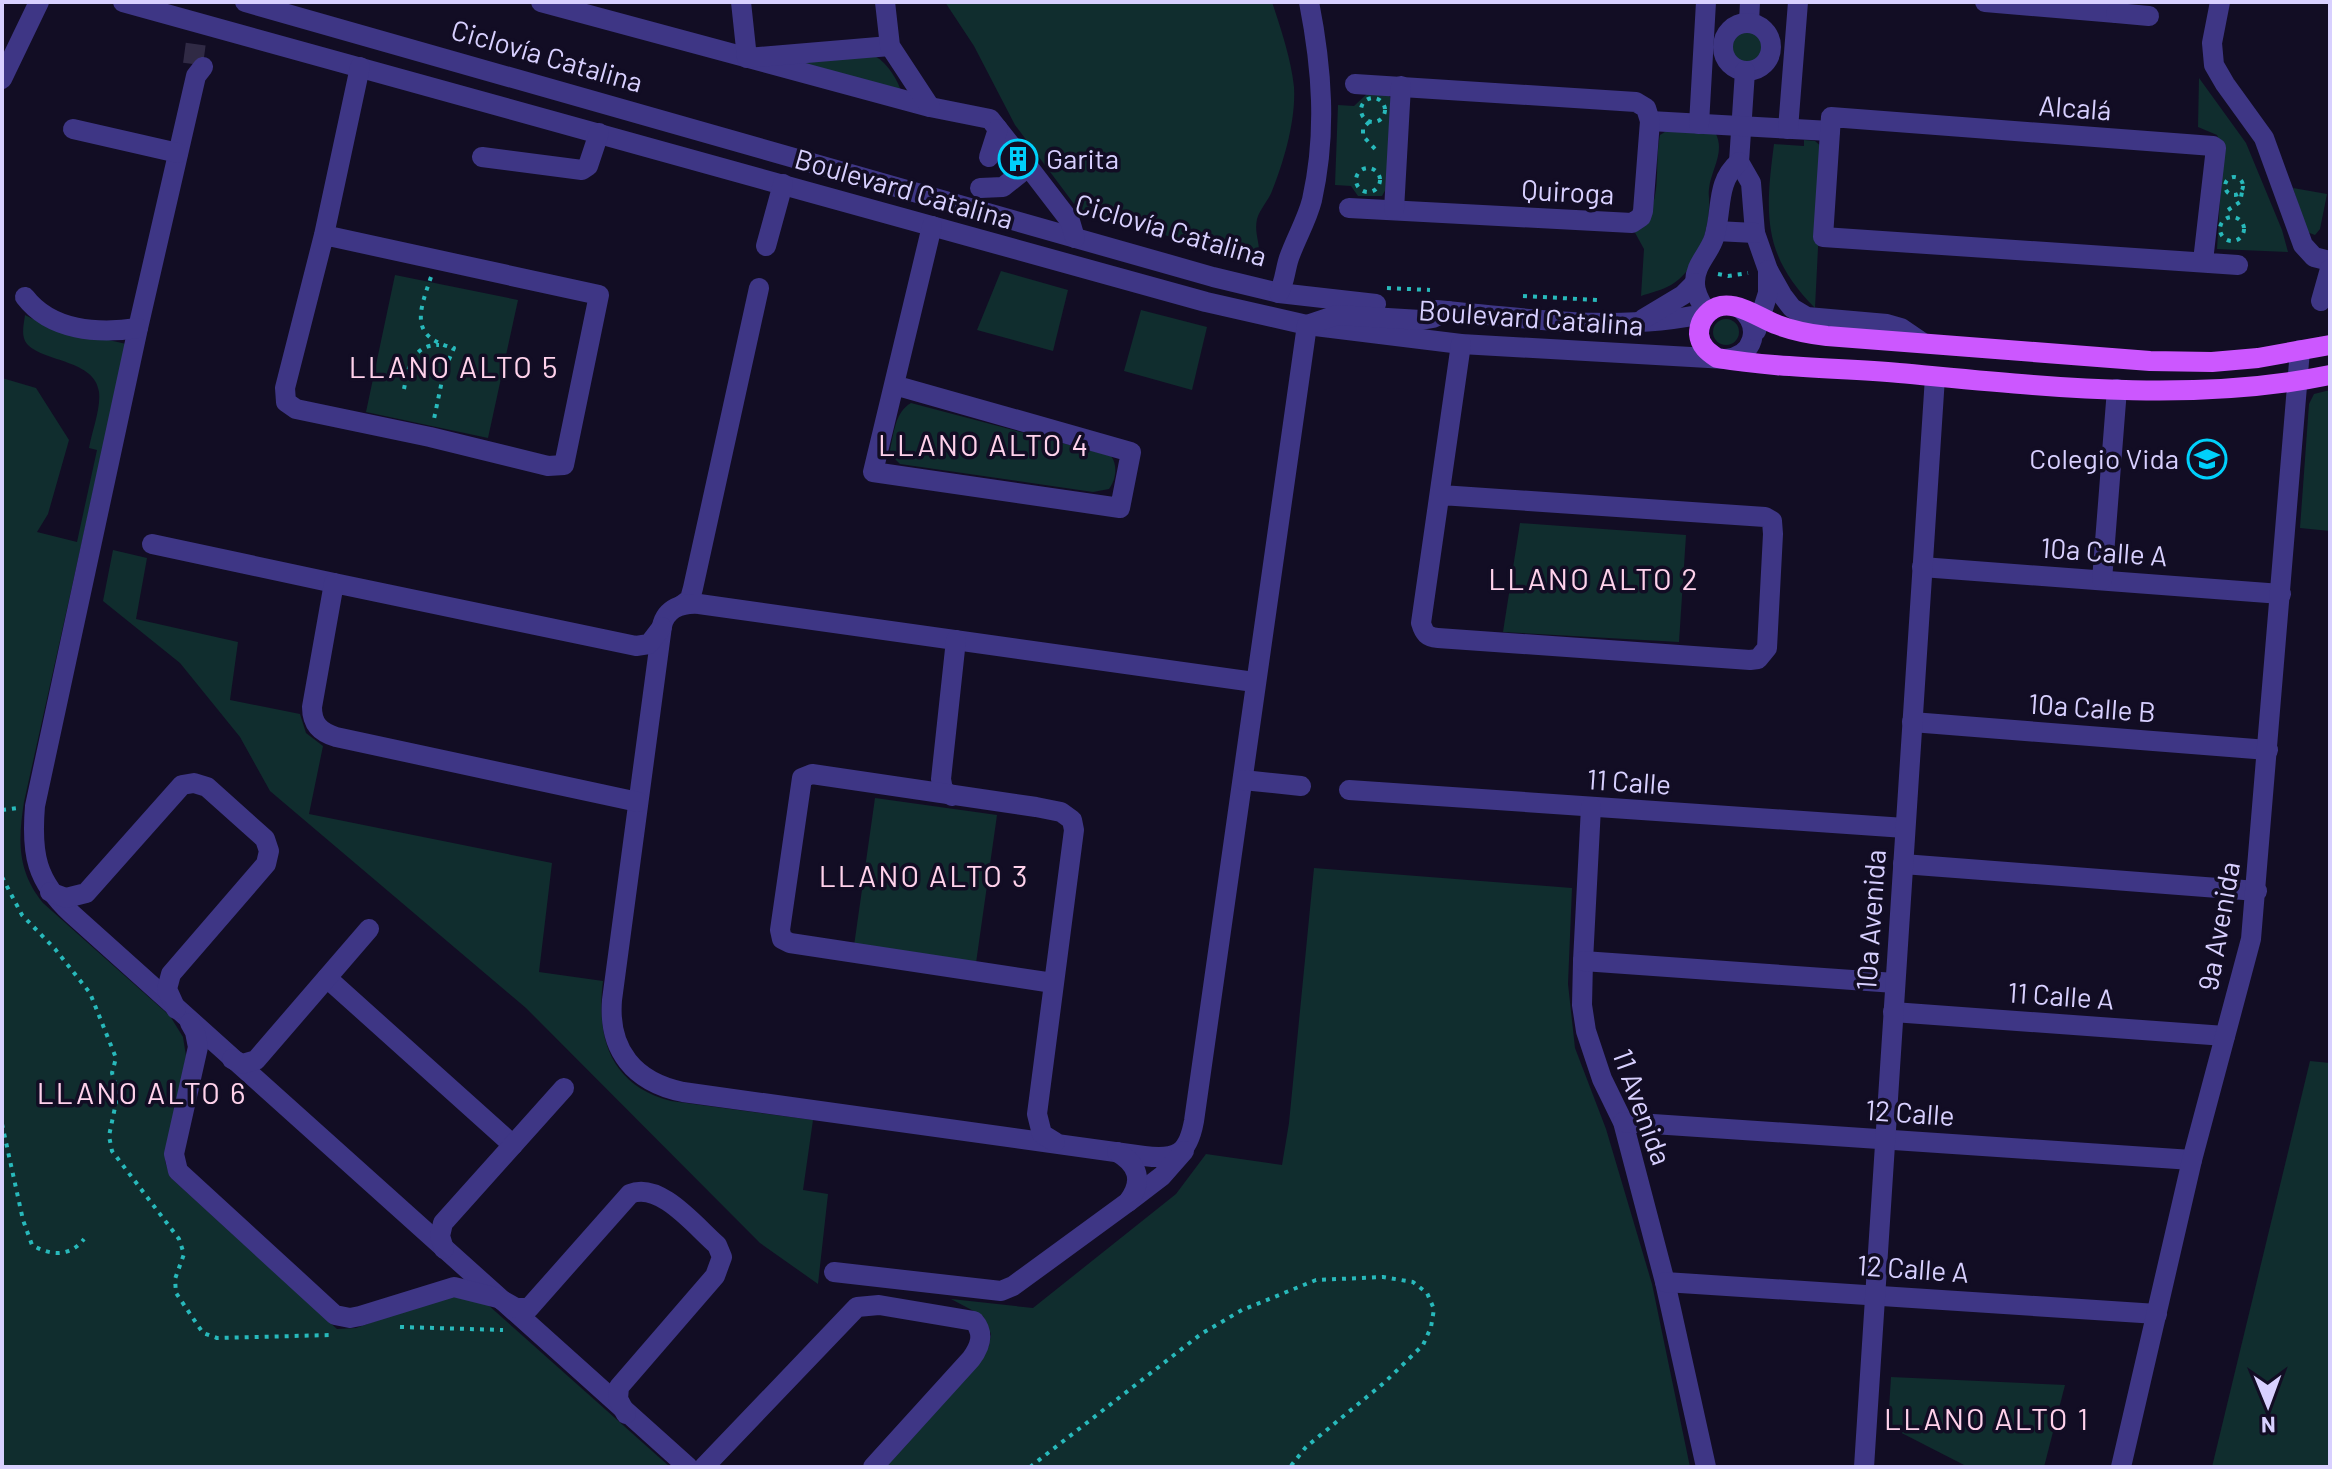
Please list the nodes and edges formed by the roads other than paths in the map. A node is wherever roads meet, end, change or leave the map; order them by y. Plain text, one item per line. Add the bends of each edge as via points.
1 (39, 2) edge
2 (123, 2) edge
3 (245, 2) edge
4 (541, 2) edge
5 (741, 2) edge
6 (885, 2) edge
7 (1309, 2) edge
8 (1706, 2) edge
9 (1798, 2) edge
10 (1985, 2) edge
11 (2220, 2) edge
12 (2117, 7) edge
13 (1750, 12) edge
14 (2149, 16) dead end
15 (890, 46) junction
16 (747, 58) junction
17 (360, 67) junction
18 (197, 69) tunnel mouth
19 (1745, 71) junction
20 (2, 79) edge
21 (1355, 84) dead end
22 (1401, 86) junction
23 (930, 107) junction
24 (1650, 121) junction
25 (1699, 124) junction
26 (1742, 126) junction
27 (73, 129) dead end
28 (998, 129) junction
29 (1788, 129) junction
30 (1830, 131) junction
31 (599, 133) junction
32 (178, 153) junction
33 (482, 157) dead end
34 (1023, 160) junction
35 (1739, 162) junction
36 (985, 171) junction
37 (783, 184) junction
38 (1349, 208) dead end
39 (973, 209) junction
40 (1394, 210) junction
41 (1717, 224) junction
42 (1754, 225) junction
43 (932, 226) junction
44 (324, 235) junction
45 (1075, 238) junction
46 (766, 246) dead end
47 (2203, 261) junction
48 (2330, 261) edge
49 (2238, 265) dead end
50 (1768, 269) junction
51 (2330, 269) edge
52 (1696, 278) junction
53 (759, 288) dead end
54 (1279, 293) junction
55 (25, 297) dead end
56 (2321, 301) dead end
57 (1448, 311) junction
58 (1707, 313) junction
59 (1750, 313) junction
60 (1633, 323) junction
61 (1307, 325) junction
62 (138, 328) junction
63 (1923, 343) junction
64 (1461, 344) junction
65 (2330, 345) edge
66 (2300, 350) junction
67 (1726, 359) junction
68 (2330, 375) edge
69 (1935, 377) junction
70 (2297, 382) junction
71 (894, 385) junction
72 (2117, 389) junction
73 (1441, 495) junction
74 (152, 544) dead end
75 (1922, 567) junction
76 (2102, 580) junction
77 (334, 583) junction
78 (2281, 594) junction
79 (682, 605) junction
80 (662, 626) junction
81 (956, 640) junction
82 (1254, 682) junction
83 (1912, 722) junction
84 (2268, 750) junction
85 (1243, 780) junction
86 (1301, 786) dead end
87 (1349, 790) dead end
88 (952, 796) junction
89 (638, 802) junction
90 (1591, 807) junction
91 (1905, 828) junction
92 (1903, 864) junction
93 (50, 891) junction
94 (2257, 891) junction
95 (369, 929) dead end
96 (1583, 961) junction
97 (327, 978) junction
98 (1053, 983) junction
99 (1895, 983) junction
100 (1893, 1012) junction
101 (182, 1014) junction
102 (2225, 1036) junction
103 (232, 1059) junction
104 (564, 1088) dead end
105 (1623, 1122) junction
106 (1885, 1140) junction
107 (513, 1145) junction
108 (1063, 1145) junction
109 (1186, 1147) junction
110 (1117, 1152) junction
111 (2192, 1160) junction
112 (1128, 1202) junction
113 (444, 1249) junction
114 (834, 1272) dead end
115 (1665, 1282) junction
116 (1875, 1294) junction
117 (498, 1298) junction
118 (2157, 1314) junction
119 (626, 1414) junction
120 (688, 1467) edge
121 (704, 1467) edge
122 (873, 1467) edge
123 (1706, 1467) edge
124 (1864, 1467) edge
125 (2121, 1467) edge

1 - 20 street
2 - 17 street, Boulevard Catalina via 205,34
3 - 39 street, Boulevard Catalina
4 - 16 street
5 - 16 street
6 - 15 street
7 - 54 street via 1321,62 1321,130 1312,199
8 - 25 street
9 - 29 street
10 - 12 street
11 - 48 street via 2212,43 2217,71 2264,138 2306,249
12 - 14 street
13 - 19 street via 1730,30 1723,45 1732,66
13 - 19 street via 1767,32 1772,48 1761,67
15 - 16 street
15 - 23 street
16 - 23 street
17 - 31 street, Boulevard Catalina
17 - 44 street
18 - 32 street
19 - 26 street
21 - 22 street
22 - 24 street via 1636,102 1646,108
22 - 40 street
23 - 28 street via 990,119
24 - 25 street
24 - 40 street, Quiroga via 1643,211 1632,223
25 - 26 street
26 - 29 street, Alcalá
26 - 35 street
27 - 32 street
28 - 34 street
28 - 36 street
29 - 30 street, Alcalá
30 - 47 street via 1823,237
30 - 47 street, Alcalá via 1831,117 2213,146
31 - 33 street via 582,170
31 - 37 street, Boulevard Catalina
32 - 62 street
34 - 36 street via 1003,187
34 - 45 street via 1070,221
35 - 41 street via 1722,185
35 - 42 street via 1751,183
36 - 39 street
37 - 43 street, Boulevard Catalina
37 - 46 street
38 - 40 street, Quiroga
39 - 45 street, Boulevard Catalina
41 - 42 street
41 - 52 street
42 - 50 street
43 - 61 street, Boulevard Catalina
43 - 71 street
44 - 44 street via 285,388 286,402 296,409 548,466 564,465 599,295
45 - 54 street, Boulevard Catalina
47 - 49 street
50 - 59 street via 1768,293
50 - 63 street via 1792,308 1807,317 1887,324
51 - 56 street
52 - 58 street
52 - 60 street via 1666,306
53 - 79 street via 693,588
54 - 57 street, Boulevard Catalina
55 - 62 street via 36,311 67,325
57 - 60 street, Boulevard Catalina
57 - 61 street via 1421,320 1337,315
58 - 59 main road via 1723,305
58 - 60 street, Boulevard Catalina
58 - 67 main road via 1699,329 1703,346
59 - 63 main road via 1800,332
59 - 67 street via 1753,339 1743,354
61 - 64 street, Boulevard Catalina
61 - 82 street
62 - 93 street via 35,806 35,854
63 - 66 main road via 2150,361 2212,362
64 - 67 street, Boulevard Catalina
64 - 73 street
65 - 66 main road
66 - 70 street, 9a Avenida
67 - 69 main road
68 - 70 main road
69 - 72 main road
69 - 75 street, 10a Avenida
70 - 72 main road via 2210,391
70 - 78 street, 9a Avenida
71 - 71 street via 873,472 1120,508 1131,452
72 - 76 street
73 - 73 street via 1421,623 1431,638 1750,660 1767,648 1773,534 1772,521 1765,517
74 - 77 street
75 - 76 street, 10a Calle A
75 - 83 street, 10a Avenida
76 - 78 street, 10a Calle A
77 - 80 street via 636,646 649,644
77 - 89 street via 312,707 320,730
78 - 84 street, 9a Avenida
79 - 80 street via 666,615
79 - 81 street
80 - 89 street
81 - 82 street
81 - 88 street via 941,779 943,790
82 - 85 street
83 - 84 street, 10a Calle B
83 - 91 street, 10a Avenida
84 - 94 street, 9a Avenida
85 - 86 street
85 - 109 street
87 - 90 street, 11 Calle
88 - 98 street via 1051,810 1072,820
88 - 98 street via 812,774 802,778 782,939
89 - 108 street via 611,1010 621,1050 643,1077 683,1092
90 - 91 street, 11 Calle
90 - 96 street, 11 Avenida
91 - 92 street, 10a Avenida
92 - 94 street
92 - 99 street, 10a Avenida
93 - 101 street
93 - 101 street via 66,898 86,893 177,787 188,783 207,787 265,839 266,864 171,974 167,989
94 - 102 street, 9a Avenida via 2251,939
95 - 97 street
96 - 99 street
96 - 105 street, 11 Avenida via 1586,1031
97 - 103 street via 256,1060 242,1064
97 - 107 street
98 - 108 street via 1037,1122 1042,1134
99 - 100 street, 10a Avenida
100 - 102 street, 11 Calle A
100 - 106 street, 10a Avenida
101 - 103 street
101 - 117 street via 198,1047 174,1154 178,1171 329,1311 360,1316 454,1287
102 - 111 street, 9a Avenida
103 - 113 street
104 - 107 street
105 - 106 street, 12 Calle
105 - 115 street, 11 Avenida
106 - 111 street, 12 Calle
106 - 116 street, 10a Avenida
107 - 113 street via 443,1223
108 - 110 street
109 - 110 street via 1167,1157
109 - 112 street via 1162,1176
110 - 112 street via 1137,1172
111 - 118 street, 9a Avenida
112 - 114 street via 1005,1290
113 - 117 street
115 - 116 street, 12 Calle A
115 - 123 street, 11 Avenida
116 - 118 street, 12 Calle A
116 - 124 street, 10a Avenida
117 - 119 street
117 - 119 street via 516,1308 534,1306 630,1194 640,1191 660,1195 717,1245 722,1257 715,1276 619,1387
118 - 125 street, 9a Avenida
119 - 120 street
121 - 122 street via 857,1307 879,1305 974,1321 981,1335 978,1350

